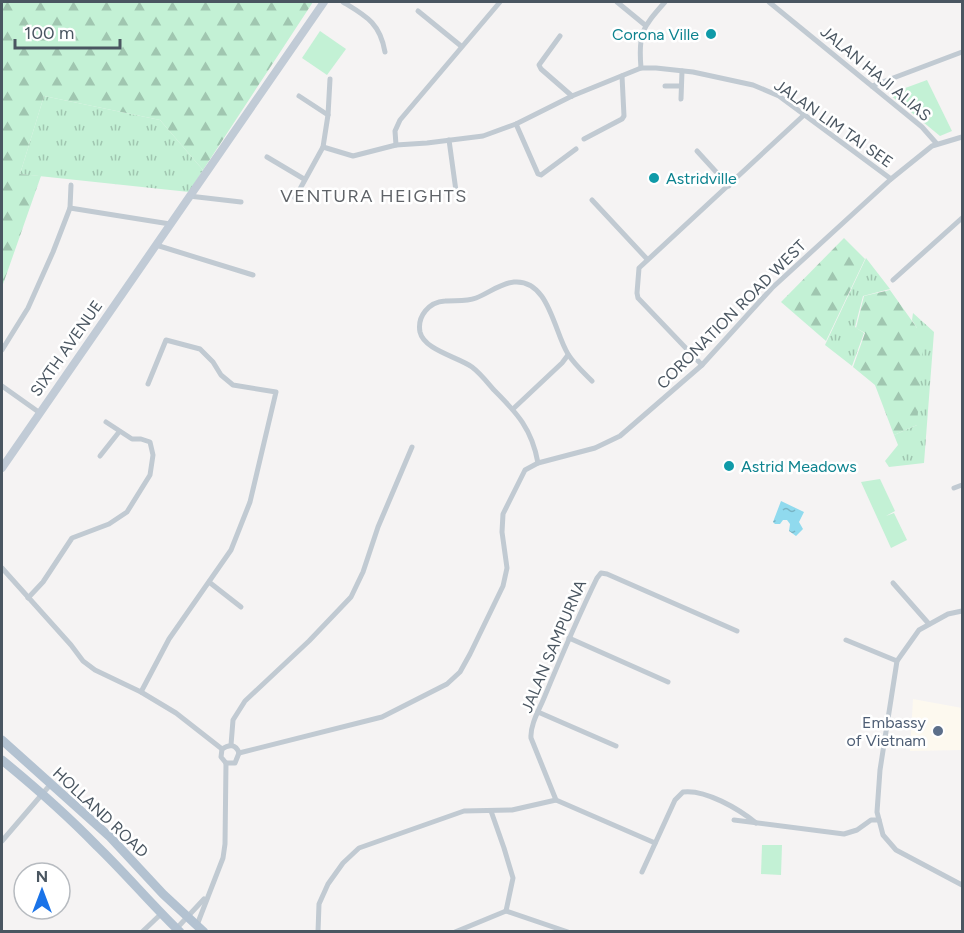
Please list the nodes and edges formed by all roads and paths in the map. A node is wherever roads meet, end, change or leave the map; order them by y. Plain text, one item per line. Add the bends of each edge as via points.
1 (324, 2) edge
2 (343, 2) edge
3 (500, 2) edge
4 (617, 2) edge
5 (665, 2) edge
6 (771, 2) edge
7 (418, 11) dead end
8 (645, 24) junction
9 (560, 36) dead end
10 (461, 46) junction
11 (963, 51) edge
12 (385, 52) dead end
13 (641, 68) junction
14 (681, 71) junction
15 (622, 76) junction
16 (330, 79) dead end
17 (666, 86) dead end
18 (681, 86) junction
19 (872, 86) junction
20 (299, 96) dead end
21 (572, 96) junction
22 (681, 99) dead end
23 (328, 115) junction
24 (804, 115) junction
25 (516, 124) junction
26 (962, 138) edge
27 (585, 139) dead end
28 (449, 140) junction
29 (937, 144) junction
30 (396, 145) junction
31 (323, 147) junction
32 (576, 149) dead end
33 (697, 151) dead end
34 (267, 157) dead end
35 (304, 179) junction
36 (891, 179) junction
37 (71, 184) dead end
38 (729, 186) junction
39 (456, 191) dead end
40 (189, 196) junction
41 (295, 198) dead end
42 (592, 200) dead end
43 (241, 202) dead end
44 (70, 208) junction
45 (963, 218) edge
46 (170, 224) junction
47 (156, 245) junction
48 (647, 260) junction
49 (253, 275) dead end
50 (893, 280) dead end
51 (2, 350) edge
52 (568, 355) junction
53 (702, 365) junction
54 (592, 381) dead end
55 (148, 384) dead end
56 (2, 386) edge
57 (513, 410) junction
58 (40, 413) junction
59 (105, 422) dead end
60 (119, 432) junction
61 (411, 447) dead end
62 (100, 456) dead end
63 (538, 463) junction
64 (2, 468) edge
65 (963, 485) edge
66 (954, 488) dead end
67 (2, 568) edge
68 (209, 582) junction
69 (893, 582) dead end
70 (28, 598) junction
71 (241, 607) dead end
72 (963, 611) edge
73 (929, 624) junction
74 (737, 631) dead end
75 (569, 638) junction
76 (846, 640) dead end
77 (897, 661) junction
78 (668, 682) dead end
79 (141, 692) junction
80 (538, 712) junction
81 (2, 740) edge
82 (231, 745) junction
83 (616, 746) dead end
84 (222, 749) junction
85 (239, 753) junction
86 (2, 760) edge
87 (226, 763) junction
88 (50, 785) junction
89 (43, 794) junction
90 (556, 800) junction
91 (491, 811) junction
92 (734, 820) dead end
93 (879, 820) junction
94 (756, 823) junction
95 (2, 841) edge
96 (655, 843) junction
97 (642, 872) dead end
98 (963, 885) edge
99 (207, 895) junction
100 (506, 911) junction
101 (161, 914) junction
102 (187, 917) junction
103 (200, 928) edge
104 (178, 930) edge
105 (142, 932) edge
106 (318, 932) edge
107 (455, 932) edge
108 (568, 932) edge

1 - 40 main road, SIXTH AVENUE
2 - 12 street via 369,18 383,38
3 - 10 street
4 - 8 street
5 - 8 street
6 - 19 street, JALAN HAJI ALIAS
7 - 10 street
8 - 13 street via 640,45
9 - 21 street via 539,65
10 - 30 street via 400,120 395,131
11 - 19 street
13 - 14 street, JALAN LIM TAI SEE
13 - 15 street, JALAN LIM TAI SEE
14 - 18 street
14 - 24 street, JALAN LIM TAI SEE via 768,90
15 - 21 street, JALAN LIM TAI SEE
15 - 27 street via 622,118
16 - 23 street
17 - 18 street
18 - 22 street
19 - 29 street, JALAN HAJI ALIAS
20 - 23 street
21 - 25 street, JALAN LIM TAI SEE
23 - 31 street
24 - 36 street, JALAN LIM TAI SEE
24 - 38 street
25 - 28 street, JALAN LIM TAI SEE via 483,136
25 - 32 street via 538,174 542,175
26 - 29 street, CORONATION ROAD WEST
28 - 30 street, JALAN LIM TAI SEE
28 - 39 street
29 - 36 street, CORONATION ROAD WEST
30 - 31 street, JALAN LIM TAI SEE via 353,156
31 - 35 street
33 - 38 street
34 - 35 street
35 - 41 street
36 - 53 street, CORONATION ROAD WEST via 772,288
37 - 44 street
38 - 48 street
40 - 43 street
40 - 46 main road, SIXTH AVENUE
42 - 48 street
44 - 46 street
44 - 51 street via 28,308
45 - 50 street
46 - 47 main road, SIXTH AVENUE
47 - 49 street
47 - 58 main road, SIXTH AVENUE
48 - 53 street via 637,274 638,298
52 - 54 street
52 - 57 street
52 - 57 street via 543,297 525,283 512,282 476,298 429,306 420,323 422,338 471,366
53 - 63 street, CORONATION ROAD WEST via 620,436 595,448
55 - 68 street via 166,340 200,350 234,384 276,392 250,502 231,550
56 - 58 street
57 - 63 street via 531,435
58 - 64 main road, SIXTH AVENUE
59 - 60 street
60 - 62 street
60 - 70 street via 150,442 150,475 127,512 109,524 72,538
61 - 82 street via 351,597 245,701 233,720
63 - 85 street via 525,470 505,508 502,532 506,578 470,654 454,678 382,717
65 - 66 street
67 - 70 street
68 - 71 street
68 - 79 street via 169,639
69 - 73 street
70 - 79 street via 83,661
72 - 73 street
73 - 77 street via 919,630
74 - 75 street, JALAN SAMPURNA via 604,573 597,578
75 - 78 street
75 - 80 street, JALAN SAMPURNA
76 - 77 street
77 - 93 street via 880,770
79 - 84 street
80 - 83 street
80 - 90 street, JALAN SAMPURNA via 531,738
81 - 88 main road, HOLLAND ROAD
82 - 84 street
82 - 85 street
84 - 87 street via 221,758
85 - 87 street via 235,763
86 - 89 main road, HOLLAND ROAD
87 - 99 street via 224,850
88 - 89 street
88 - 102 main road, HOLLAND ROAD via 110,837
89 - 95 street
89 - 101 main road, HOLLAND ROAD
90 - 91 street
90 - 96 street
91 - 100 street via 513,878
91 - 106 street via 455,813 358,848 328,884 319,904
92 - 94 street
93 - 94 street via 844,834
93 - 98 street via 883,835 896,850
94 - 96 street via 722,802 698,792 682,792
96 - 97 street
99 - 102 street
99 - 103 street
100 - 107 street
100 - 108 street
101 - 104 main road, HOLLAND ROAD
101 - 105 street
102 - 103 main road, HOLLAND ROAD
102 - 104 street

